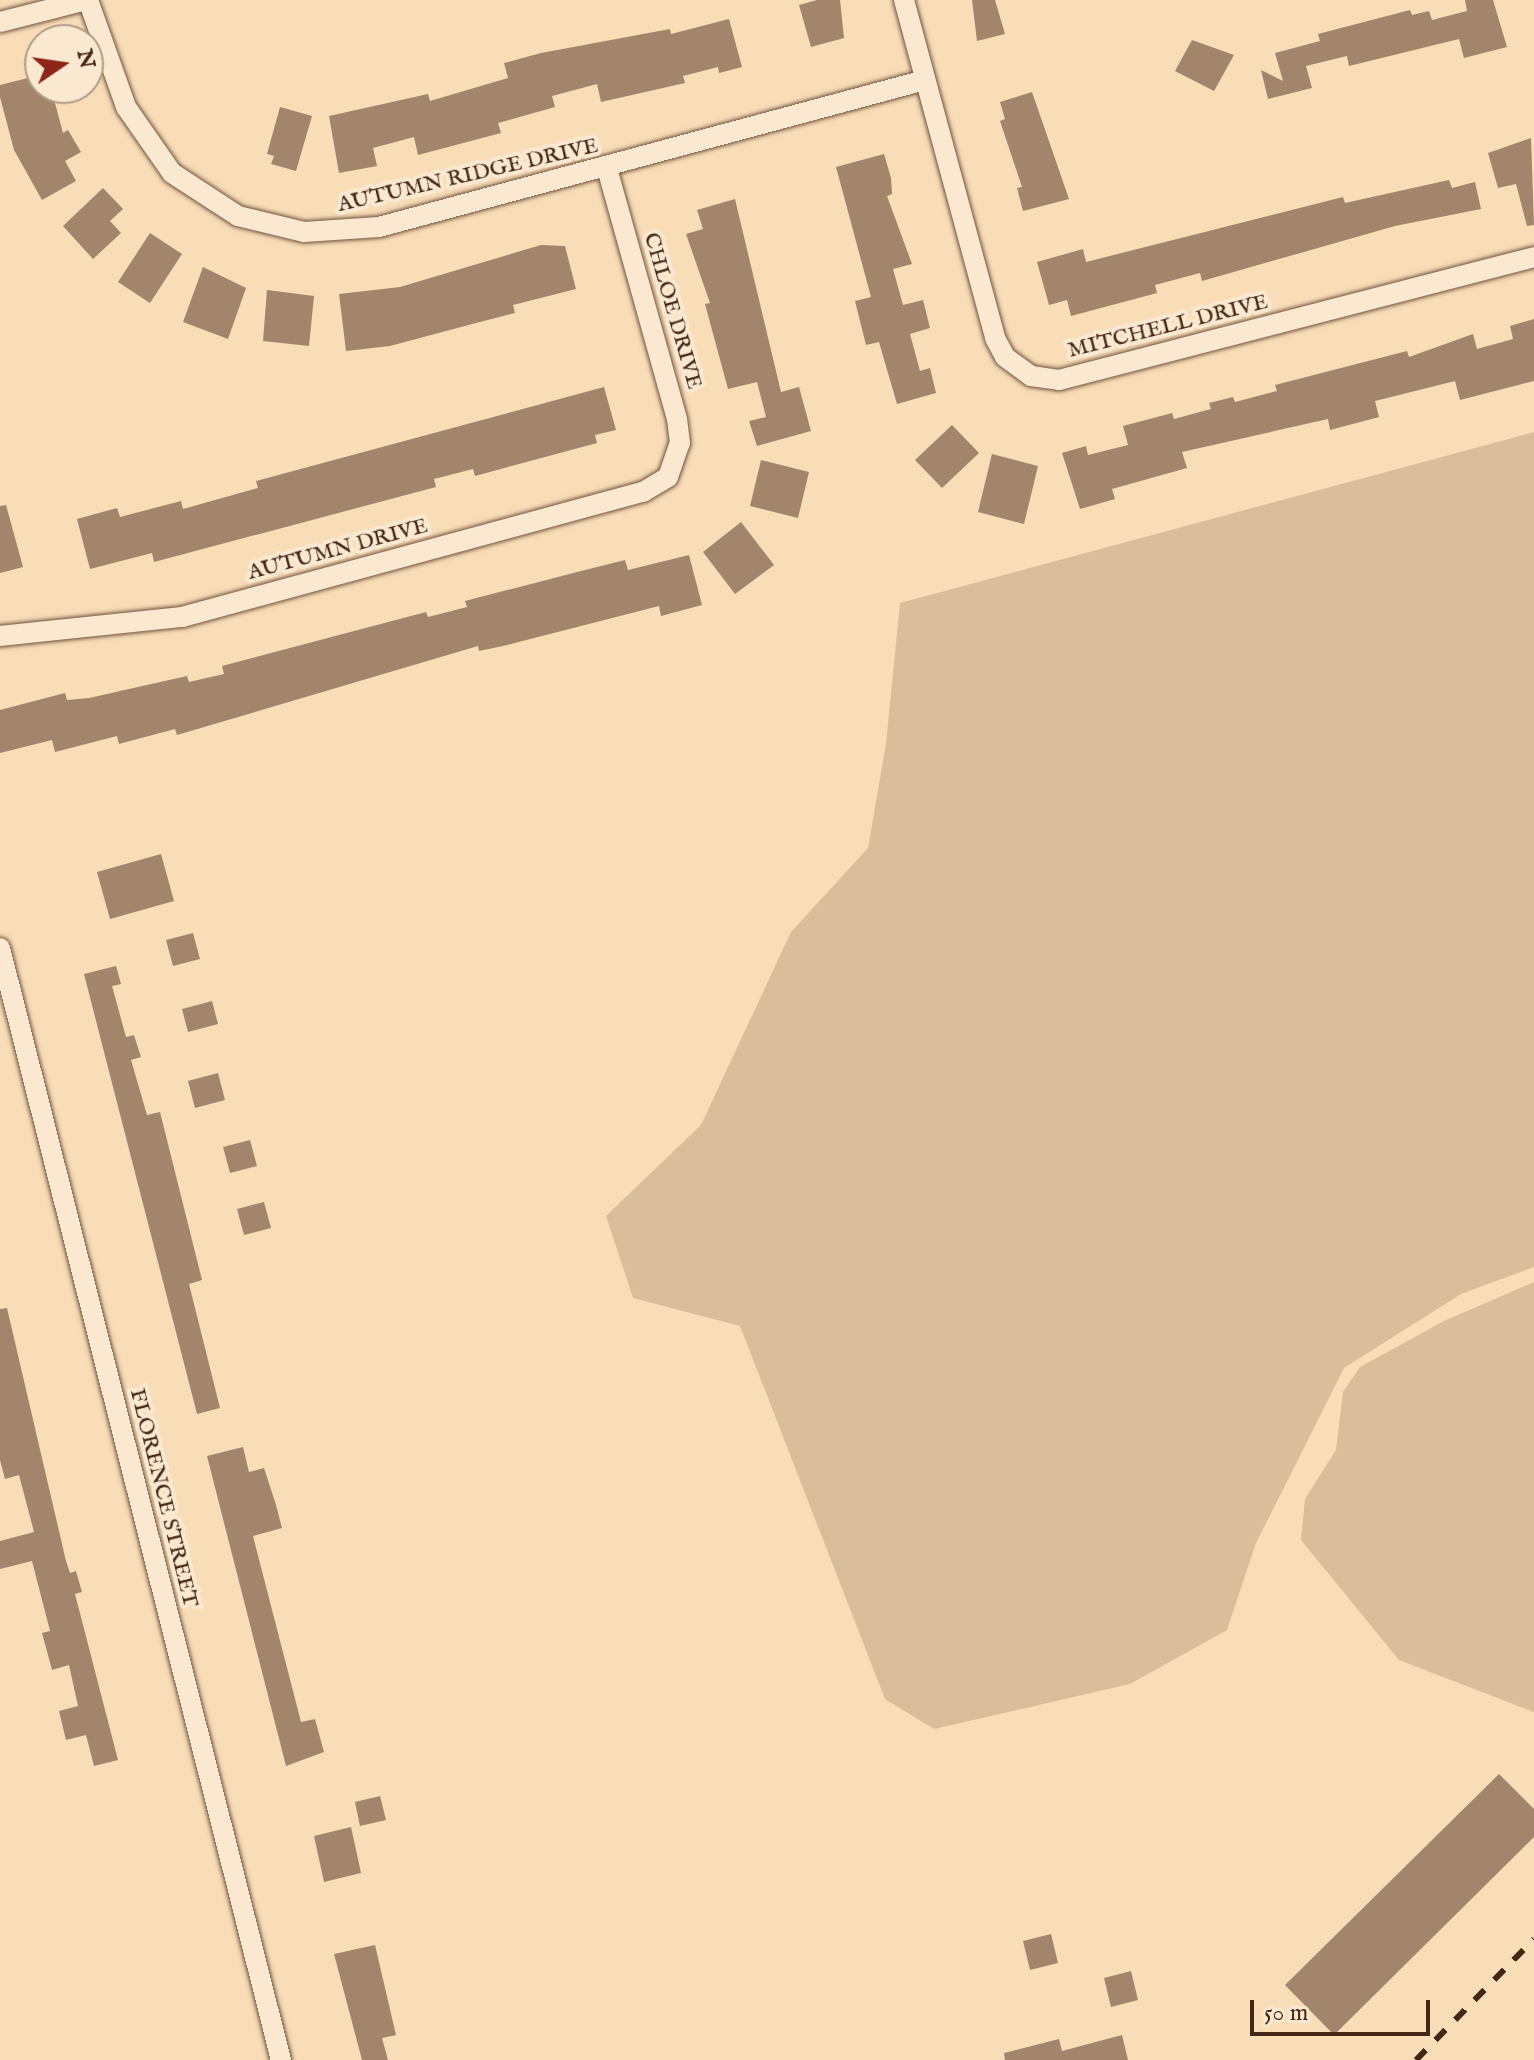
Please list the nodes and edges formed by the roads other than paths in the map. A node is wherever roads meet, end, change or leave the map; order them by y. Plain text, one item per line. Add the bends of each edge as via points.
1 (87, 0) edge
2 (904, 0) edge
3 (0, 22) edge
4 (925, 80) junction
5 (607, 168) junction
6 (1534, 257) edge
7 (675, 467) joint
8 (0, 636) edge
9 (0, 948) edge
10 (281, 2060) edge

1 - 3 street
1 - 5 street, AUTUMN RIDGE DRIVE via 113,79 154,153 192,190 263,224 304,232 367,229
2 - 4 street, MITCHELL DRIVE
4 - 5 street, AUTUMN RIDGE DRIVE
4 - 6 street, MITCHELL DRIVE via 995,338 1013,365 1041,379 1059,380
5 - 7 street, CHLOE DRIVE via 677,419
7 - 8 street, AUTUMN DRIVE via 643,492 182,617
9 - 10 street, FLORENCE STREET

